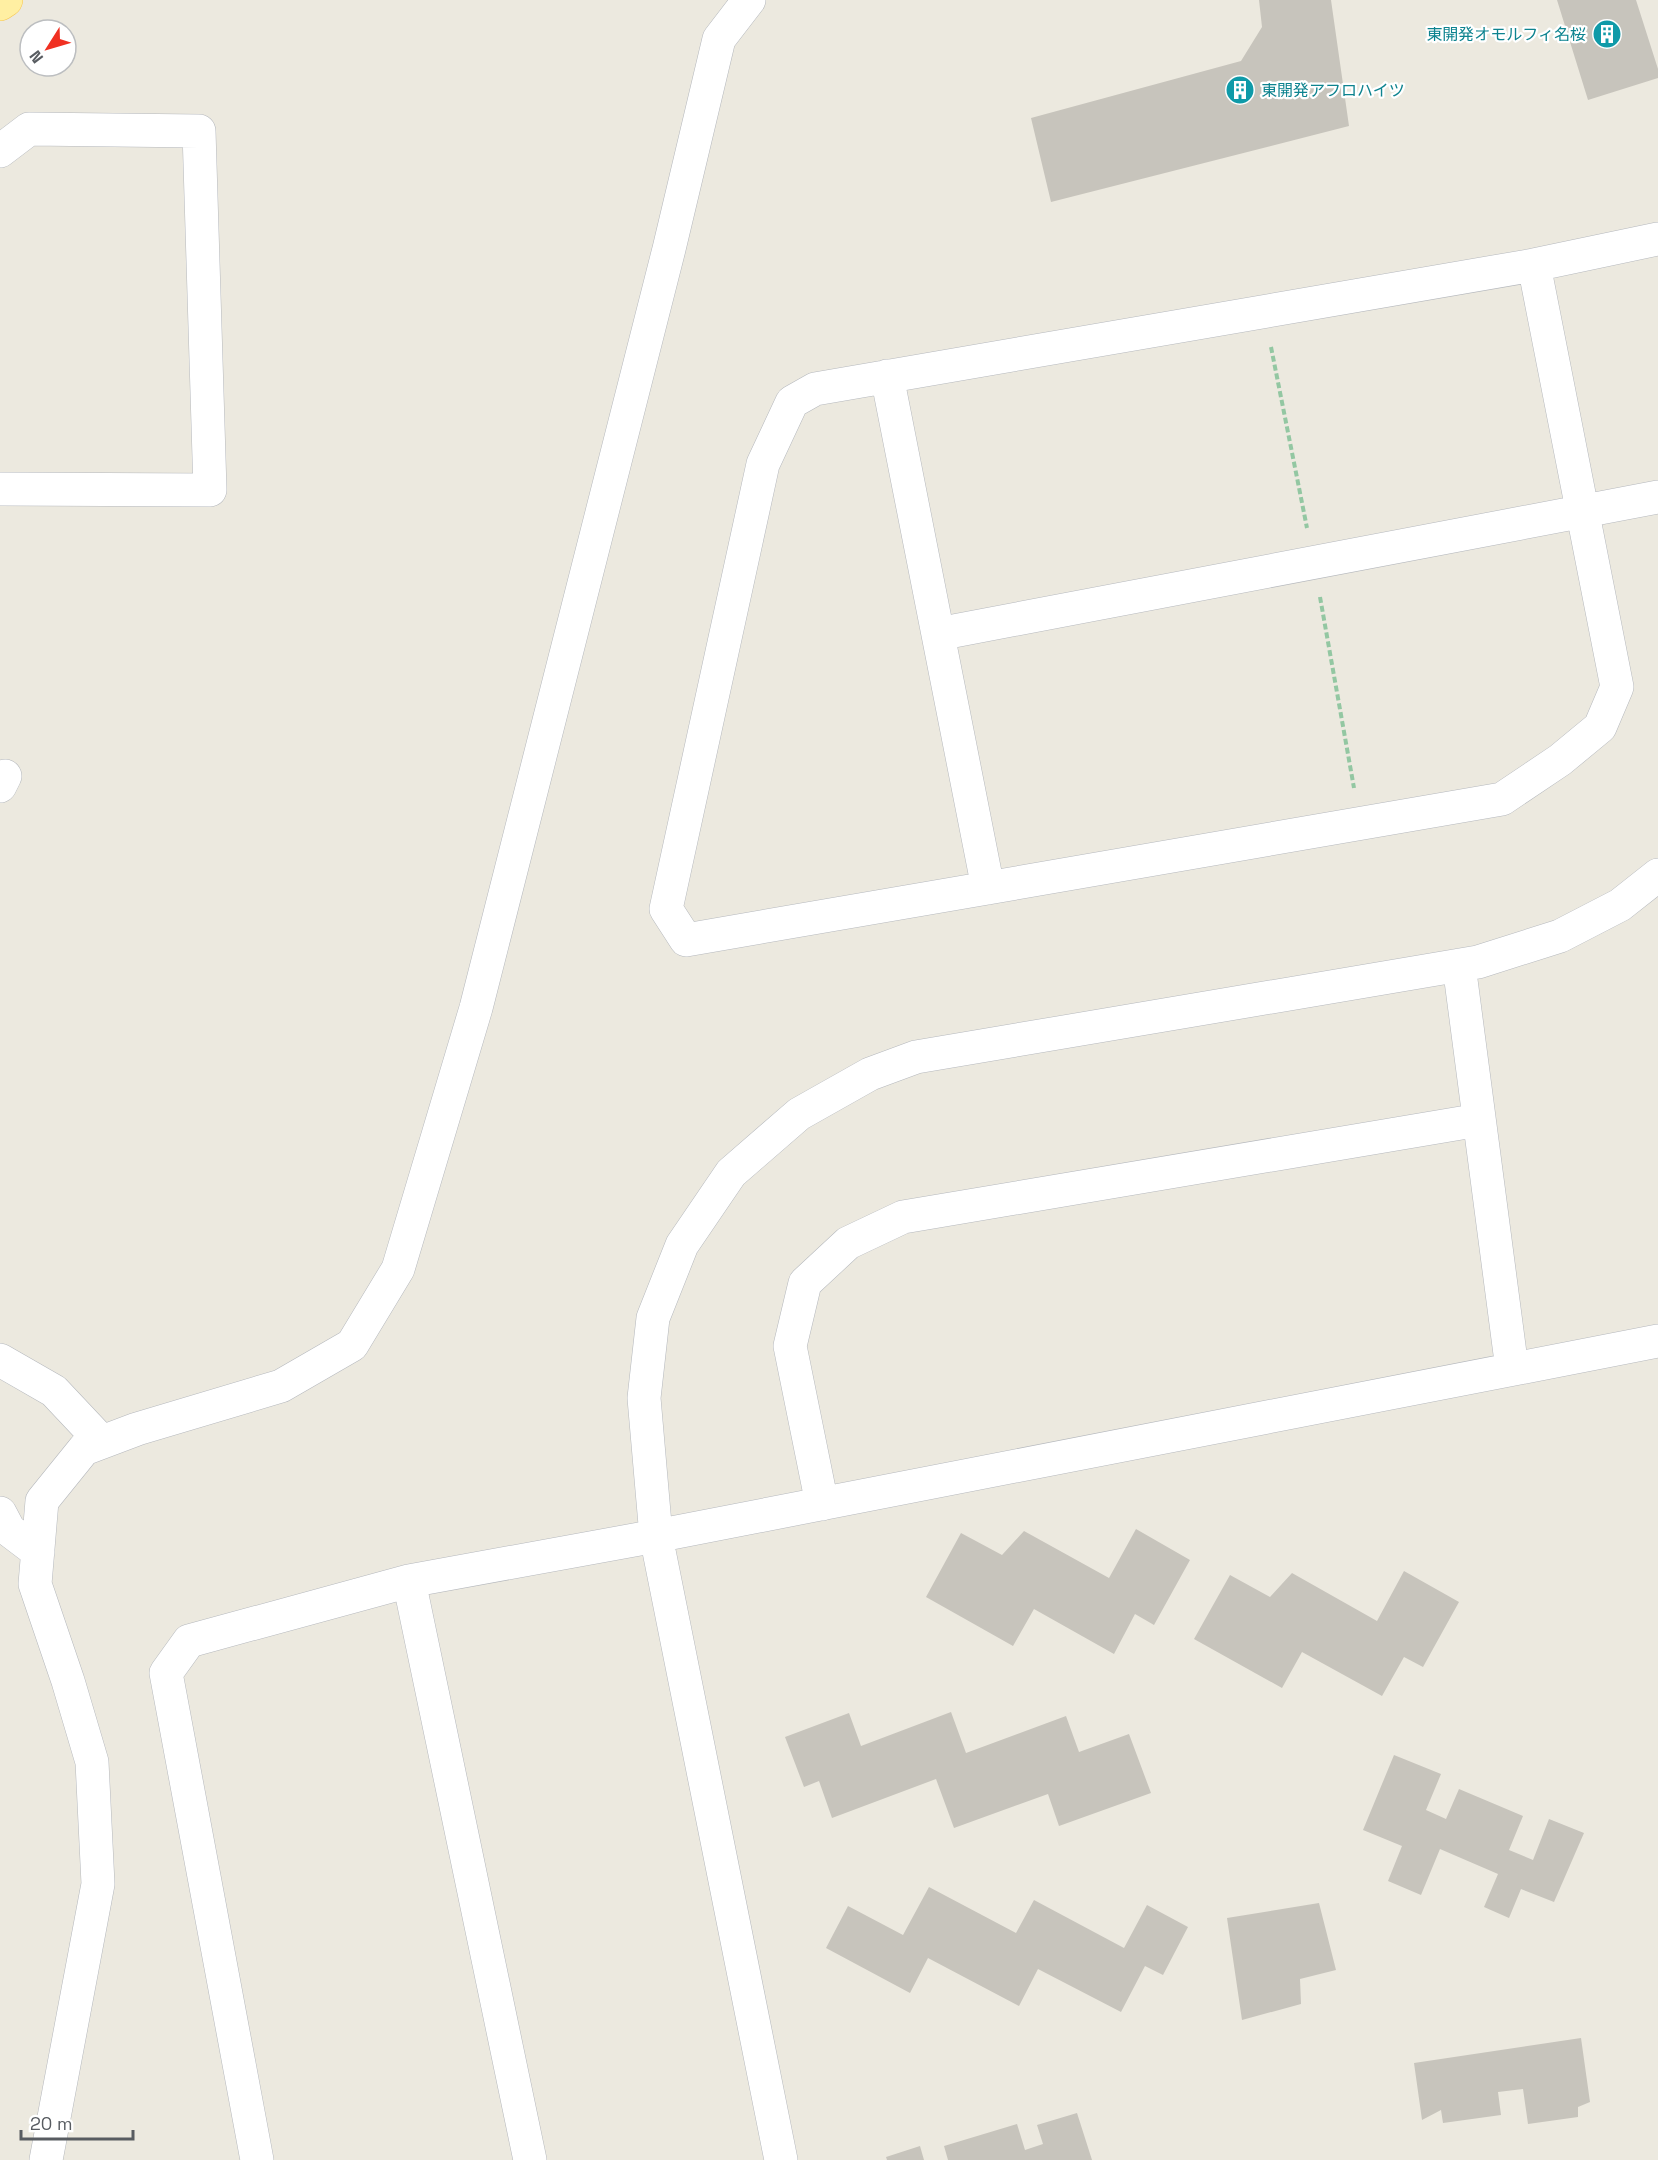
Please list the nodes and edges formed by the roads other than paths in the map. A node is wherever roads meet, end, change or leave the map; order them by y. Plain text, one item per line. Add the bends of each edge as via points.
1 (6, 0) edge
2 (749, 0) edge
3 (0, 4) edge
4 (0, 151) edge
5 (1658, 239) edge
6 (1534, 265) junction
7 (887, 376) junction
8 (0, 489) edge
9 (1658, 497) edge
10 (1583, 511) junction
11 (938, 634) junction
12 (1658, 875) edge
13 (988, 888) junction
14 (1459, 965) junction
15 (1479, 1120) junction
16 (1658, 1341) edge
17 (0, 1360) edge
18 (1512, 1369) junction
19 (102, 1442) junction
20 (822, 1504) junction
21 (0, 1513) edge
22 (656, 1536) junction
23 (38, 1552) junction
24 (409, 1581) junction
25 (46, 2160) edge
26 (257, 2160) edge
27 (530, 2160) edge
28 (781, 2160) edge

1 - 3 main road
2 - 19 street via 719,39 476,1008 398,1269 352,1345 281,1386
4 - 8 street via 29,129 199,131 210,490
5 - 6 street
6 - 7 street
6 - 10 street
7 - 11 street
7 - 13 street via 815,389 792,402 763,464 666,909 686,940
9 - 10 street
10 - 11 street
10 - 13 street via 1617,687 1600,727 1502,799
11 - 13 street
12 - 14 street via 1620,905 1560,936
14 - 15 street
14 - 22 street via 916,1057 870,1074 799,1114 731,1173 682,1245 653,1318 644,1398
15 - 18 street
15 - 20 street via 903,1217 848,1243 805,1283 790,1346
16 - 18 street
17 - 19 street via 54,1391
18 - 20 street
19 - 23 street via 84,1449 42,1501
20 - 22 street
21 - 23 street via 9,1530
22 - 24 street
22 - 28 street
23 - 25 street via 35,1584 92,1762 98,1884
24 - 26 street via 189,1641 166,1673
24 - 27 street

